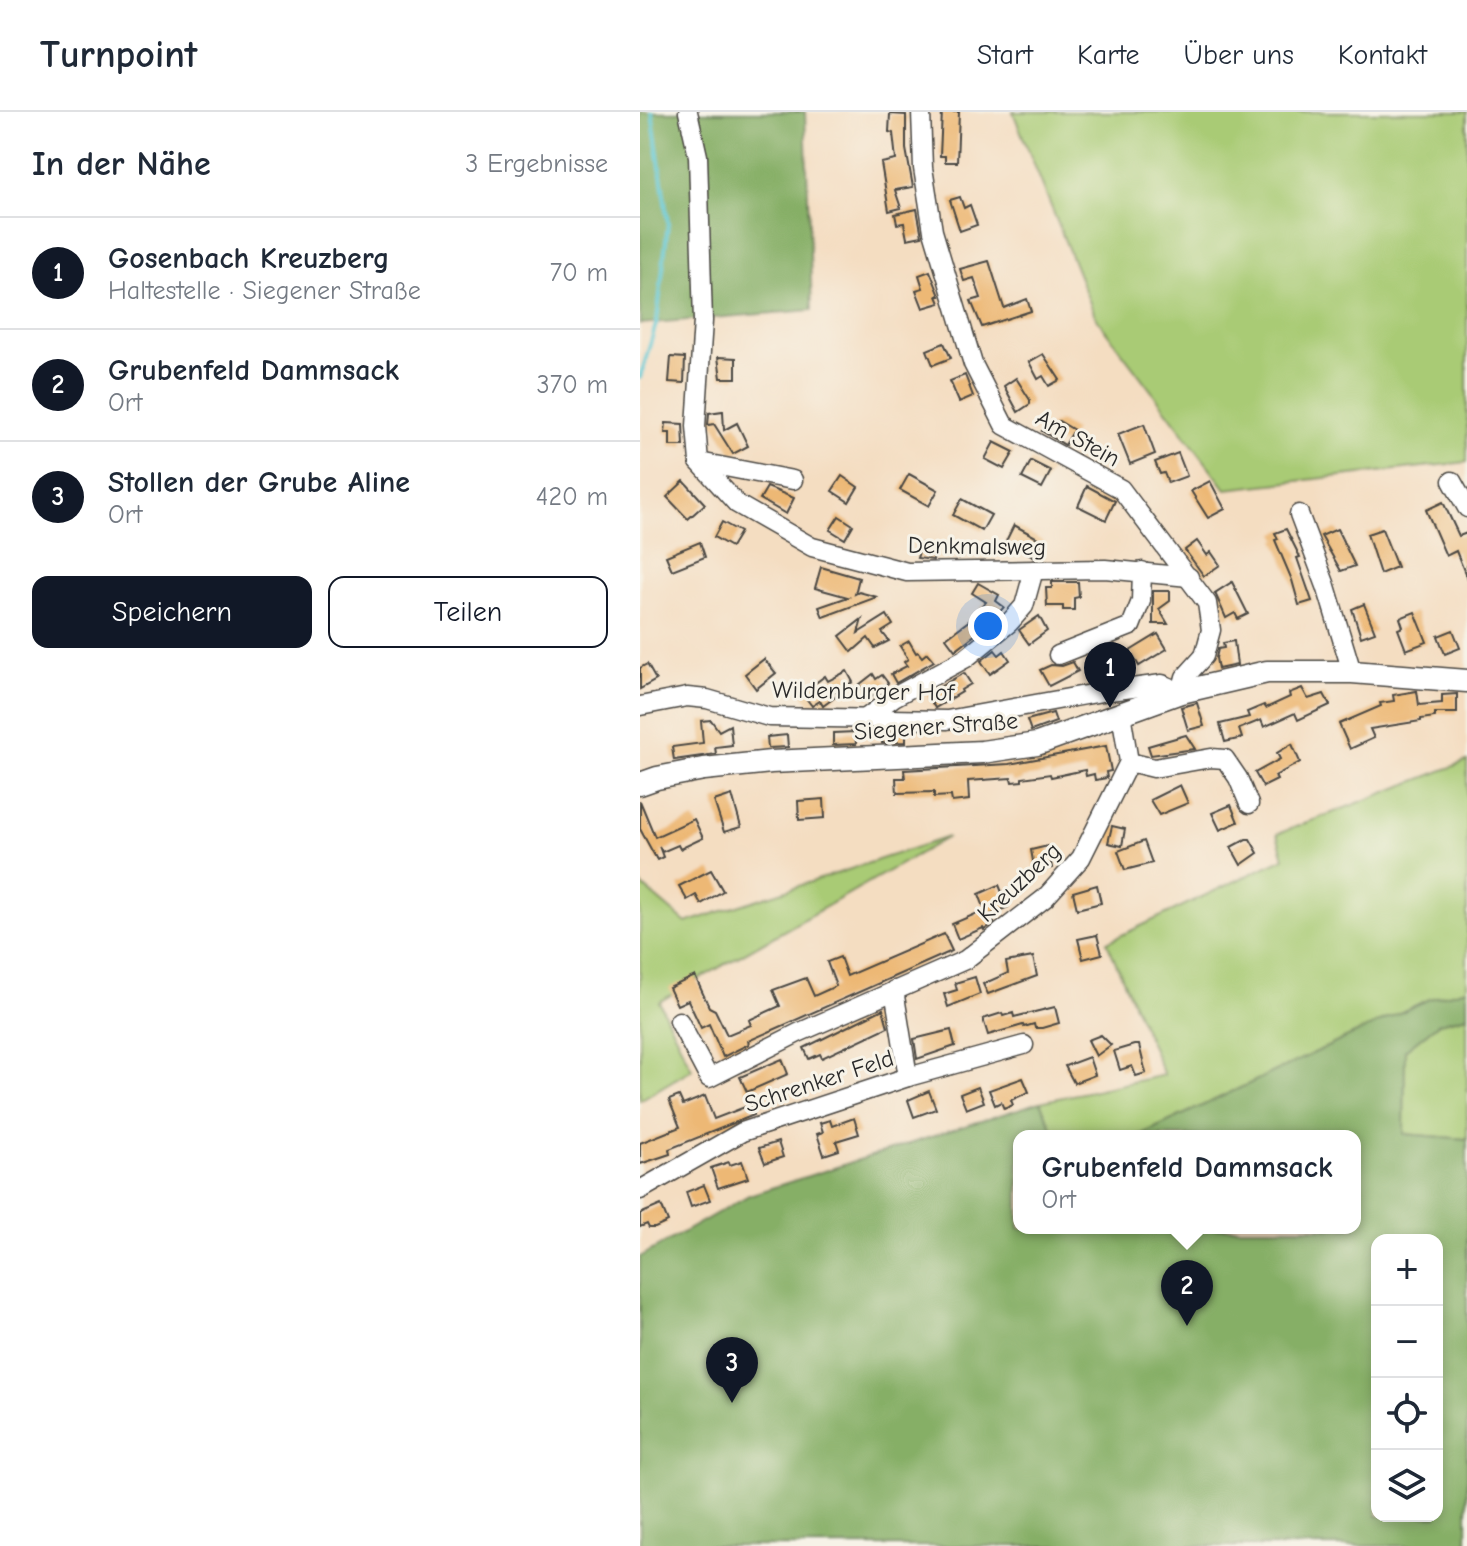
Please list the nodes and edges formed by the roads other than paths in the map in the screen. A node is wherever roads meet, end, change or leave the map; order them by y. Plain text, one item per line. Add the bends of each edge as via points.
1 (688, 112) edge
2 (921, 112) edge
3 (699, 462) junction
4 (793, 480) dead end
5 (1452, 481) dead end
6 (1467, 508) edge
7 (1299, 514) dead end
8 (1034, 570) junction
9 (1142, 571) junction
10 (1189, 577) junction
11 (1058, 655) dead end
12 (1352, 672) junction
13 (1467, 681) edge
14 (1181, 692) junction
15 (640, 706) edge
16 (1121, 713) junction
17 (866, 718) junction
18 (1129, 762) junction
19 (640, 784) edge
20 (1249, 804) dead end
21 (894, 990) junction
22 (679, 1021) dead end
23 (1024, 1045) dead end
24 (908, 1077) junction
25 (640, 1190) edge

1 - 3 street via 699,171
2 - 10 street, Am Stein via 933,231 973,364 1004,425 1121,489
3 - 4 street
3 - 8 street, Denkmalsweg via 737,504 812,547 907,572
5 - 6 street
7 - 12 street
8 - 9 street, Denkmalsweg
8 - 17 street via 1024,606 1009,623 966,658
9 - 10 street, Denkmalsweg
9 - 11 street via 1141,601 1131,626
10 - 14 street, Am Stein via 1207,603 1211,630 1204,656 1185,677
12 - 13 main road, Siegener Straße
12 - 14 main road, Siegener Straße via 1267,672
14 - 16 main road, Siegener Straße
14 - 17 street, Wildenburger Hof via 1162,684 947,720
15 - 17 street, Wildenburger Hof via 687,697 769,717
16 - 18 street
16 - 19 main road, Siegener Straße via 1037,744 982,752 771,762 704,769
18 - 20 street via 1154,768 1225,759
18 - 21 street, Kreuzberg via 1081,858 1045,898 965,960
21 - 22 street, Kreuzberg via 709,1078
21 - 24 street
23 - 24 street, Schrenker Feld
24 - 25 street, Schrenker Feld via 742,1132

